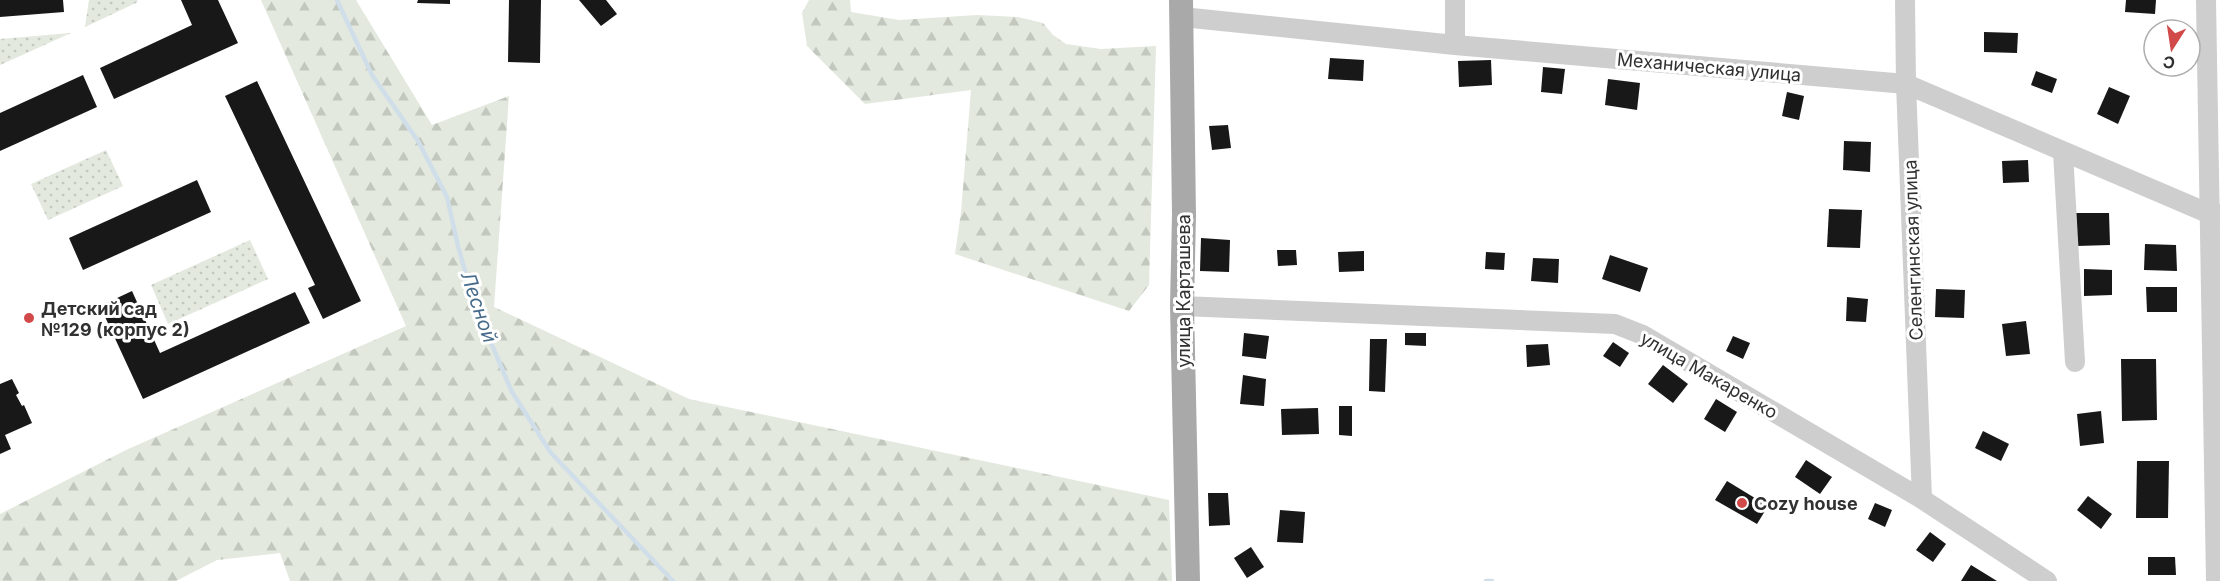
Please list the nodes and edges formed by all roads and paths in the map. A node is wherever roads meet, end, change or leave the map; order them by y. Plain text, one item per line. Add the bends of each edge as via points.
1 (1455, 0) edge
2 (1905, 0) edge
3 (2206, 0) edge
4 (1182, 8) edge
5 (1455, 45) junction
6 (1906, 84) junction
7 (2063, 152) junction
8 (2215, 214) edge
9 (1182, 306) junction
10 (2074, 362) dead end
11 (1922, 499) junction
12 (1188, 581) edge
13 (2048, 581) edge
14 (2216, 581) edge

1 - 5 street
2 - 6 street, Селенгинская улица
3 - 8 street
4 - 5 street, Механическая улица
4 - 9 main road, улица Карташева
5 - 6 street, Механическая улица
6 - 7 street, Механическая улица
6 - 11 street, Селенгинская улица
7 - 8 street, Механическая улица
7 - 10 street
8 - 14 street
9 - 11 street, улица Макаренко via 1615,324 1643,335
9 - 12 main road, улица Карташева
11 - 13 street, улица Макаренко

